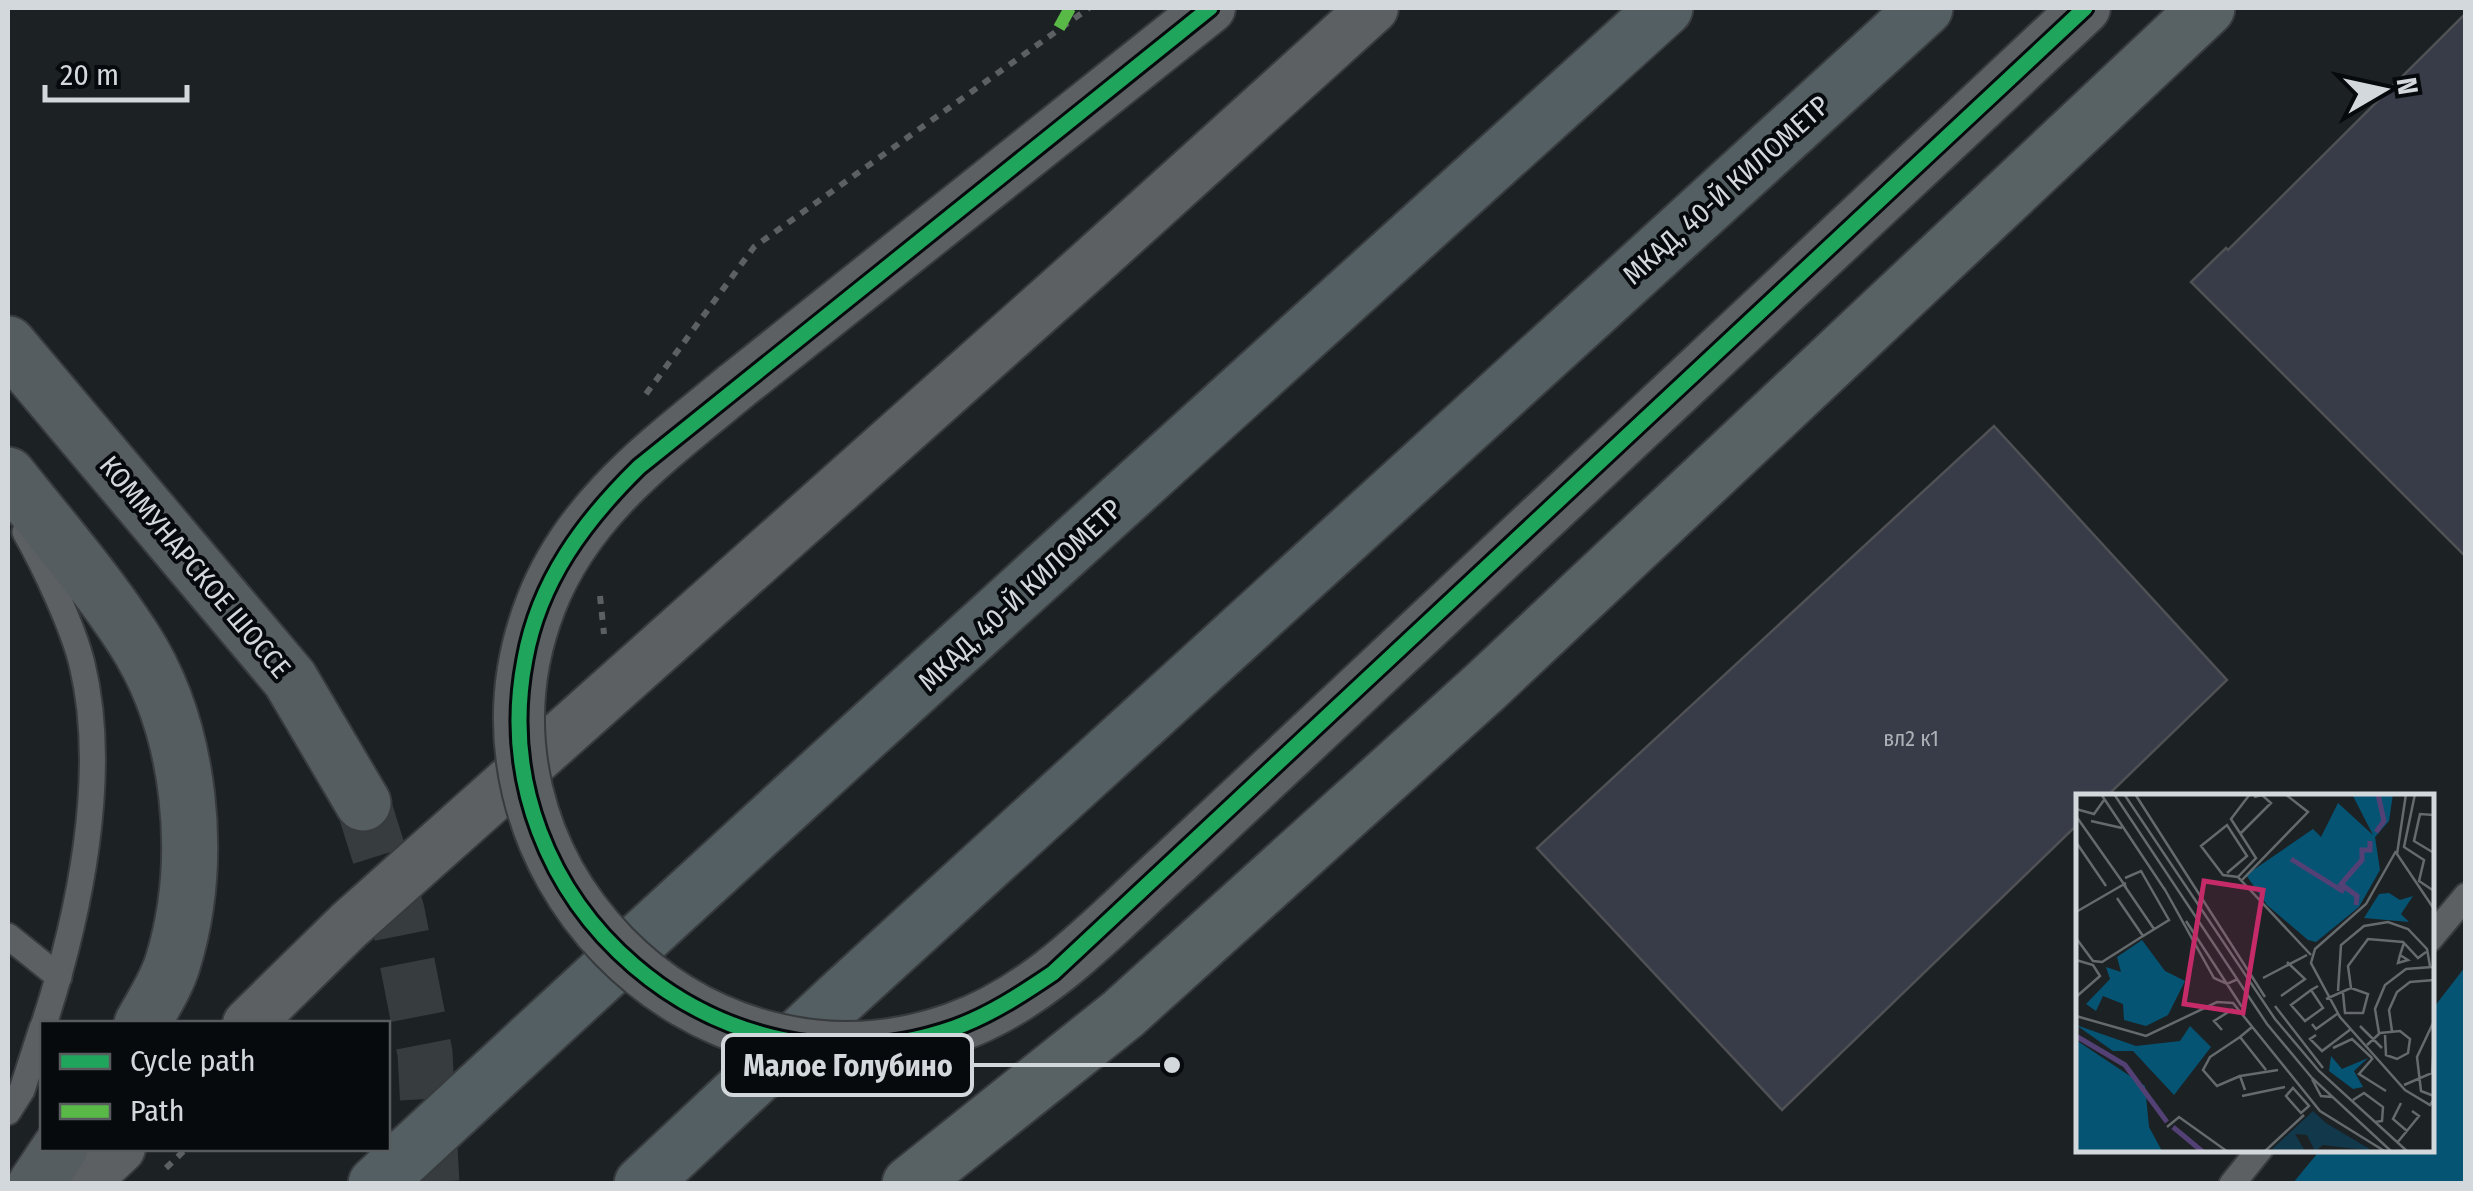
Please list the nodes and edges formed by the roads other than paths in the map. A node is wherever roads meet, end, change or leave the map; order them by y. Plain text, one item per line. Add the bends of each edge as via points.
1 (1210, 8) edge
2 (1373, 8) edge
3 (1665, 8) edge
4 (1925, 8) edge
5 (2085, 8) edge
6 (2208, 8) edge
7 (8, 344) edge
8 (8, 475) edge
9 (8, 503) edge
10 (363, 803) tunnel mouth
11 (2466, 896) edge
12 (2433, 935) edge
13 (8, 936) edge
14 (60, 977) junction
15 (45, 1021) edge
16 (144, 1021) edge
17 (251, 1021) edge
18 (40, 1035) edge
19 (8, 1112) edge
20 (58, 1151) edge
21 (117, 1151) edge
22 (2259, 1151) edge
23 (36, 1184) edge
24 (82, 1184) edge
25 (376, 1184) edge
26 (642, 1184) edge
27 (910, 1184) edge
28 (2232, 1184) edge

1 - 5 street, bridge via 639,466 565,552 524,659 519,716 538,828 583,911 634,968 680,1001 730,1026 842,1047 954,1028 1053,972
2 - 17 street via 349,925
3 - 25 highway, МКАД, 40-Й КИЛОМЕТР
4 - 26 highway, МКАД, 40-Й КИЛОМЕТР
6 - 27 main road via 1486,686 1123,1014
7 - 10 main road, КОММУНАРСКОЕ ШОССЕ via 290,678
8 - 16 main road via 135,641 170,717 189,806 189,891 173,966
9 - 14 lane via 39,556 82,663 94,751 87,838
11 - 12 lane
13 - 14 lane
14 - 15 lane
18 - 19 lane
20 - 23 main road
21 - 24 street
22 - 28 lane

